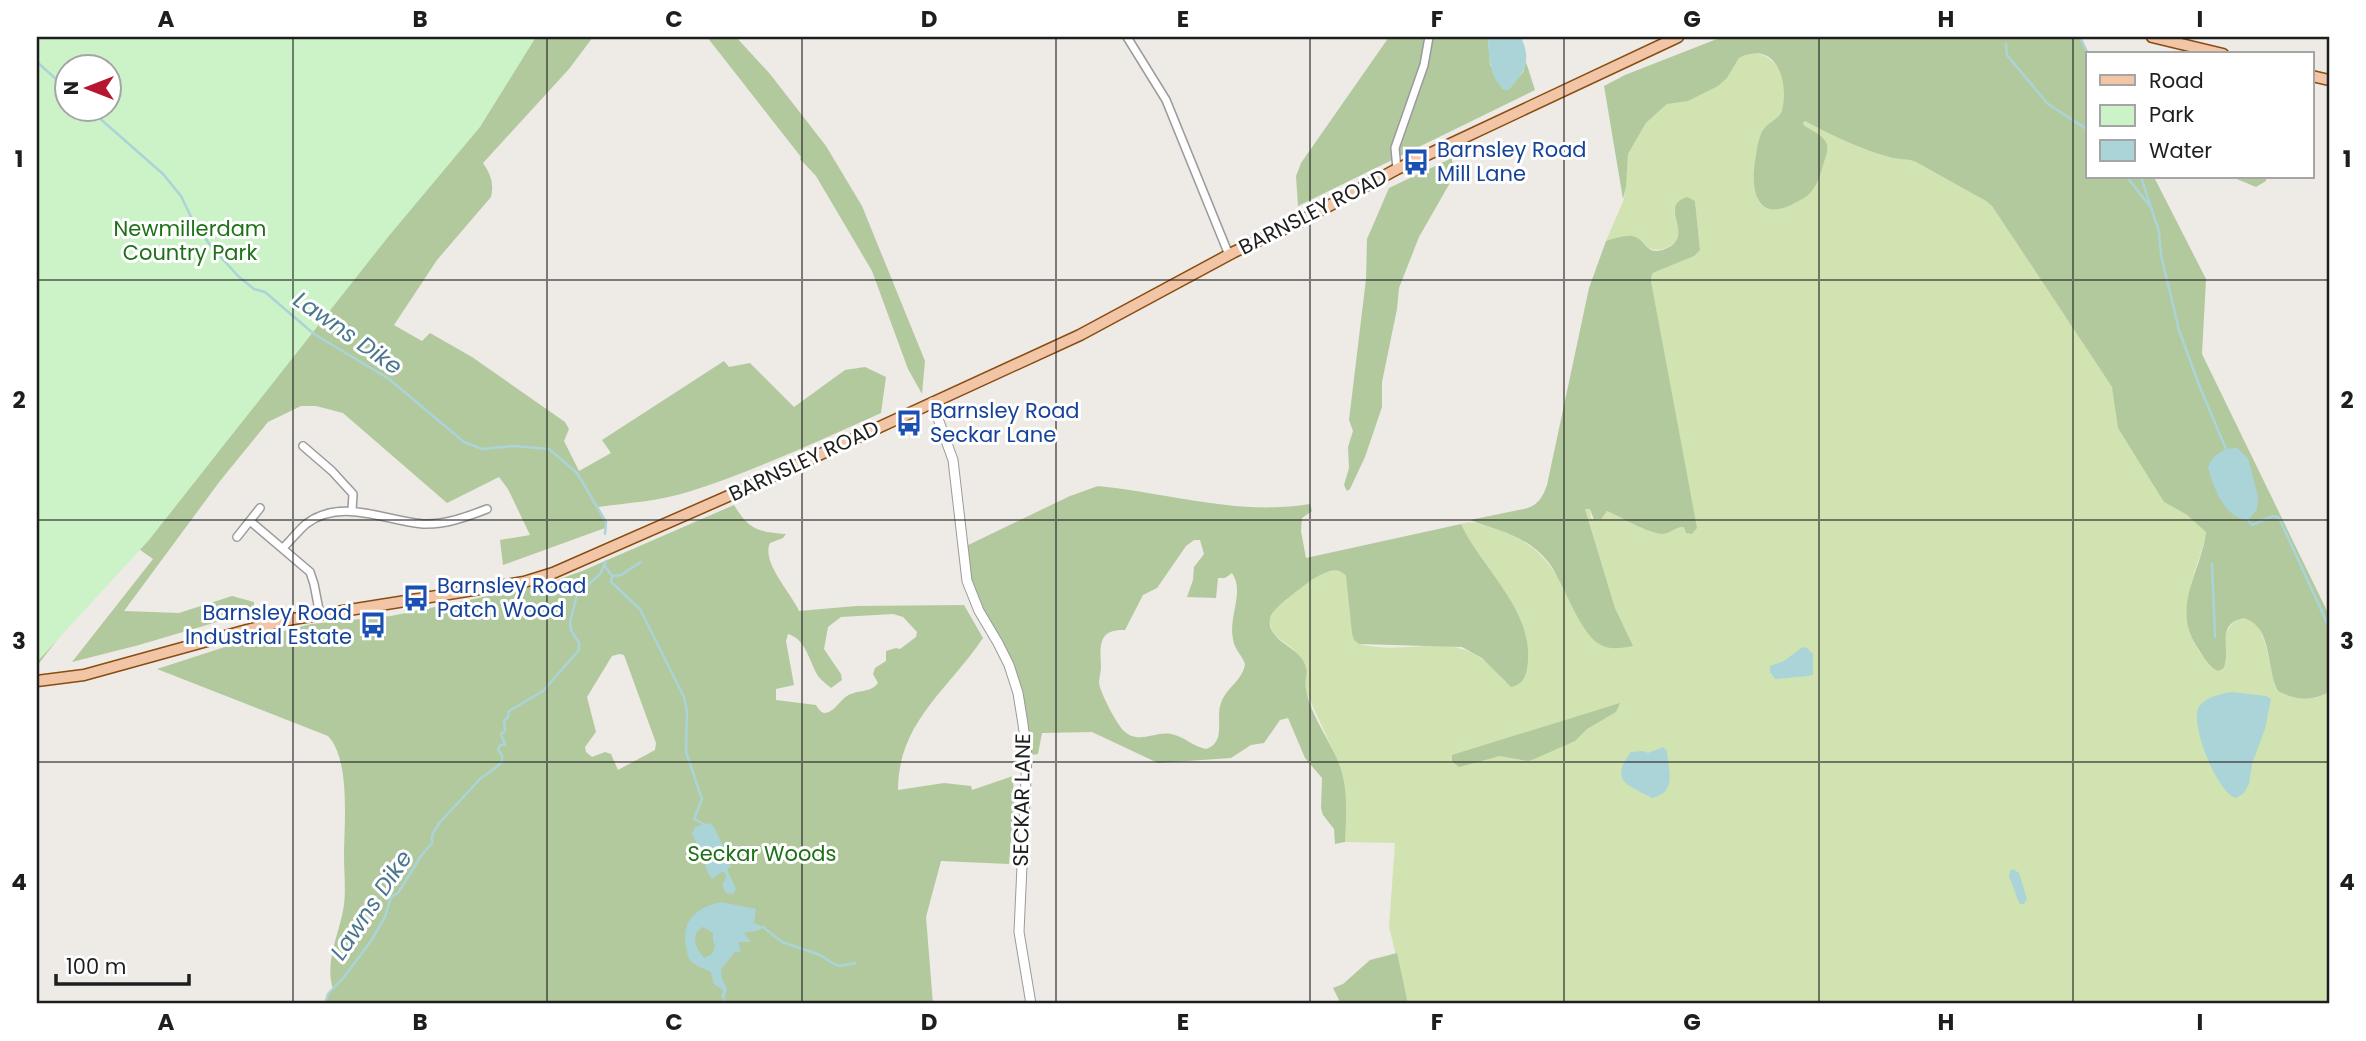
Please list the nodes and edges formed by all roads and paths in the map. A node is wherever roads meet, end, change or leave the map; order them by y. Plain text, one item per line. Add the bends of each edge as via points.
1 (1128, 37) edge
2 (1429, 37) edge
3 (1678, 37) edge
4 (2152, 37) edge
5 (2215, 52) edge
6 (1397, 169) junction
7 (1229, 255) junction
8 (932, 402) junction
9 (303, 446) dead end
10 (260, 508) dead end
11 (486, 509) dead end
12 (352, 511) junction
13 (250, 521) junction
14 (237, 537) dead end
15 (283, 548) junction
16 (320, 615) junction
17 (37, 681) edge
18 (1031, 1004) edge

1 - 7 street via 1166,100
2 - 6 street via 1395,148
3 - 6 main road, BARNSLEY ROAD
4 - 5 main road
6 - 7 main road, BARNSLEY ROAD
7 - 8 main road, BARNSLEY ROAD via 1080,335
8 - 16 main road, BARNSLEY ROAD via 553,573 524,582
8 - 18 street, SECKAR LANE via 953,460 967,581 1009,665 1023,723 1027,756 1019,932
9 - 12 street via 354,494
10 - 13 street
11 - 12 street via 436,524
12 - 15 street via 313,520
13 - 14 street
13 - 15 street
15 - 16 street via 310,572
16 - 17 main road, BARNSLEY ROAD via 111,668

